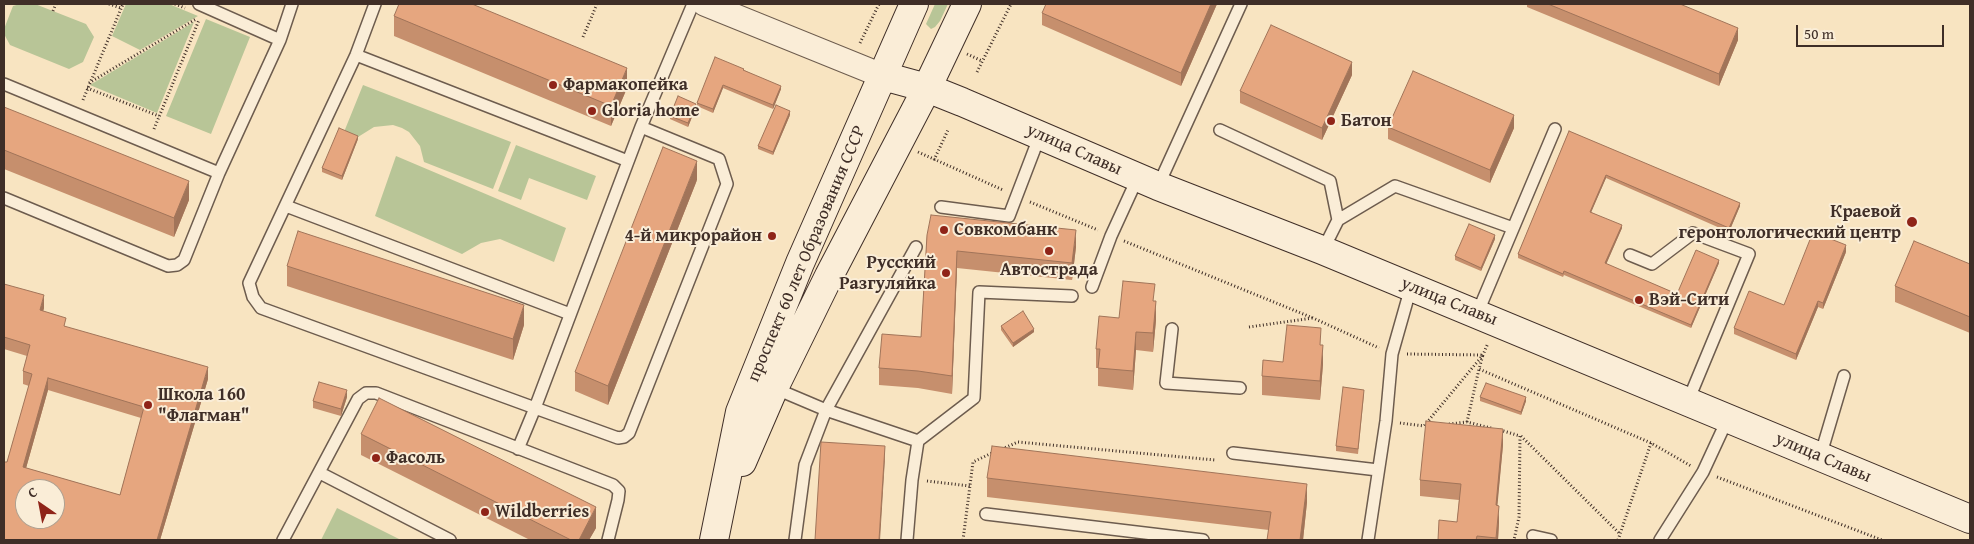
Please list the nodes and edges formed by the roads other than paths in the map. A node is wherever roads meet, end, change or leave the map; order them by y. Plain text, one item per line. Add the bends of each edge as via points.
1 (199, 4) edge
2 (292, 4) edge
3 (375, 4) edge
4 (693, 4) edge
5 (706, 4) edge
6 (914, 4) edge
7 (967, 4) edge
8 (1241, 4) edge
9 (280, 40) junction
10 (356, 56) junction
11 (884, 76) junction
12 (4, 84) edge
13 (926, 88) junction
14 (641, 127) junction
15 (1555, 129) dead end
16 (1220, 130) dead end
17 (1040, 134) junction
18 (628, 161) junction
19 (219, 173) junction
20 (1148, 182) junction
21 (4, 198) edge
22 (286, 206) junction
23 (941, 207) dead end
24 (1338, 220) junction
25 (1513, 228) junction
26 (916, 247) dead end
27 (1322, 250) junction
28 (1630, 255) dead end
29 (1411, 287) junction
30 (1092, 288) dead end
31 (1072, 296) dead end
32 (570, 314) junction
33 (1477, 314) junction
34 (1172, 329) dead end
35 (1844, 376) dead end
36 (774, 388) junction
37 (1240, 388) dead end
38 (1688, 401) junction
39 (535, 408) junction
40 (826, 410) junction
41 (1728, 418) junction
42 (918, 441) junction
43 (518, 449) junction
44 (1233, 453) dead end
45 (1820, 457) junction
46 (1378, 470) junction
47 (320, 473) junction
48 (721, 510) junction
49 (986, 514) dead end
50 (1970, 519) edge
51 (1533, 536) dead end
52 (283, 540) edge
53 (450, 540) edge
54 (608, 540) edge
55 (714, 540) edge
56 (795, 540) edge
57 (906, 540) edge
58 (1203, 540) edge
59 (1368, 540) edge
60 (1551, 540) edge
61 (1660, 540) edge

1 - 9 lane
2 - 9 lane
3 - 10 lane
4 - 14 lane
5 - 11 street
6 - 11 main road, проспект 60 лет Образования СССР
7 - 13 main road, проспект 60 лет Образования СССР
8 - 20 lane
9 - 19 lane
10 - 18 lane
10 - 22 lane
11 - 13 main road, улица Славы
11 - 48 main road, проспект 60 лет Образования СССР via 800,263 740,412
12 - 19 lane
13 - 17 main road, улица Славы
13 - 36 main road, проспект 60 лет Образования СССР
14 - 18 lane
14 - 39 lane via 719,159 727,184 629,433 618,438
15 - 25 lane
16 - 24 lane via 1330,182
17 - 20 main road, улица Славы
17 - 23 lane via 1009,216
18 - 32 lane
19 - 21 lane via 184,260 177,265 168,266
20 - 27 main road, улица Славы
20 - 30 lane via 1111,236
22 - 32 lane
22 - 39 lane via 249,283 261,308
24 - 25 lane via 1395,186
24 - 27 lane
25 - 33 lane
26 - 40 lane
27 - 29 main road, улица Славы
28 - 38 lane via 1652,264 1693,234 1749,254
29 - 33 main road, улица Славы
29 - 46 lane via 1392,354
31 - 42 lane via 979,292 974,398
32 - 39 lane
33 - 38 main road, улица Славы
34 - 37 lane via 1166,382
35 - 45 lane
36 - 40 lane
36 - 48 main road, проспект 60 лет Образования СССР
38 - 41 main road, улица Славы
39 - 43 lane
40 - 42 lane
40 - 56 lane via 805,465
41 - 45 main road, улица Славы
41 - 61 lane via 1703,472
42 - 57 lane
43 - 47 lane via 376,393 366,393 358,398
43 - 54 lane via 613,484 619,491
44 - 46 lane
45 - 50 main road, улица Славы
46 - 59 lane
47 - 52 lane
47 - 53 lane
48 - 55 main road, проспект 60 лет Образования СССР
49 - 58 lane
51 - 60 lane

